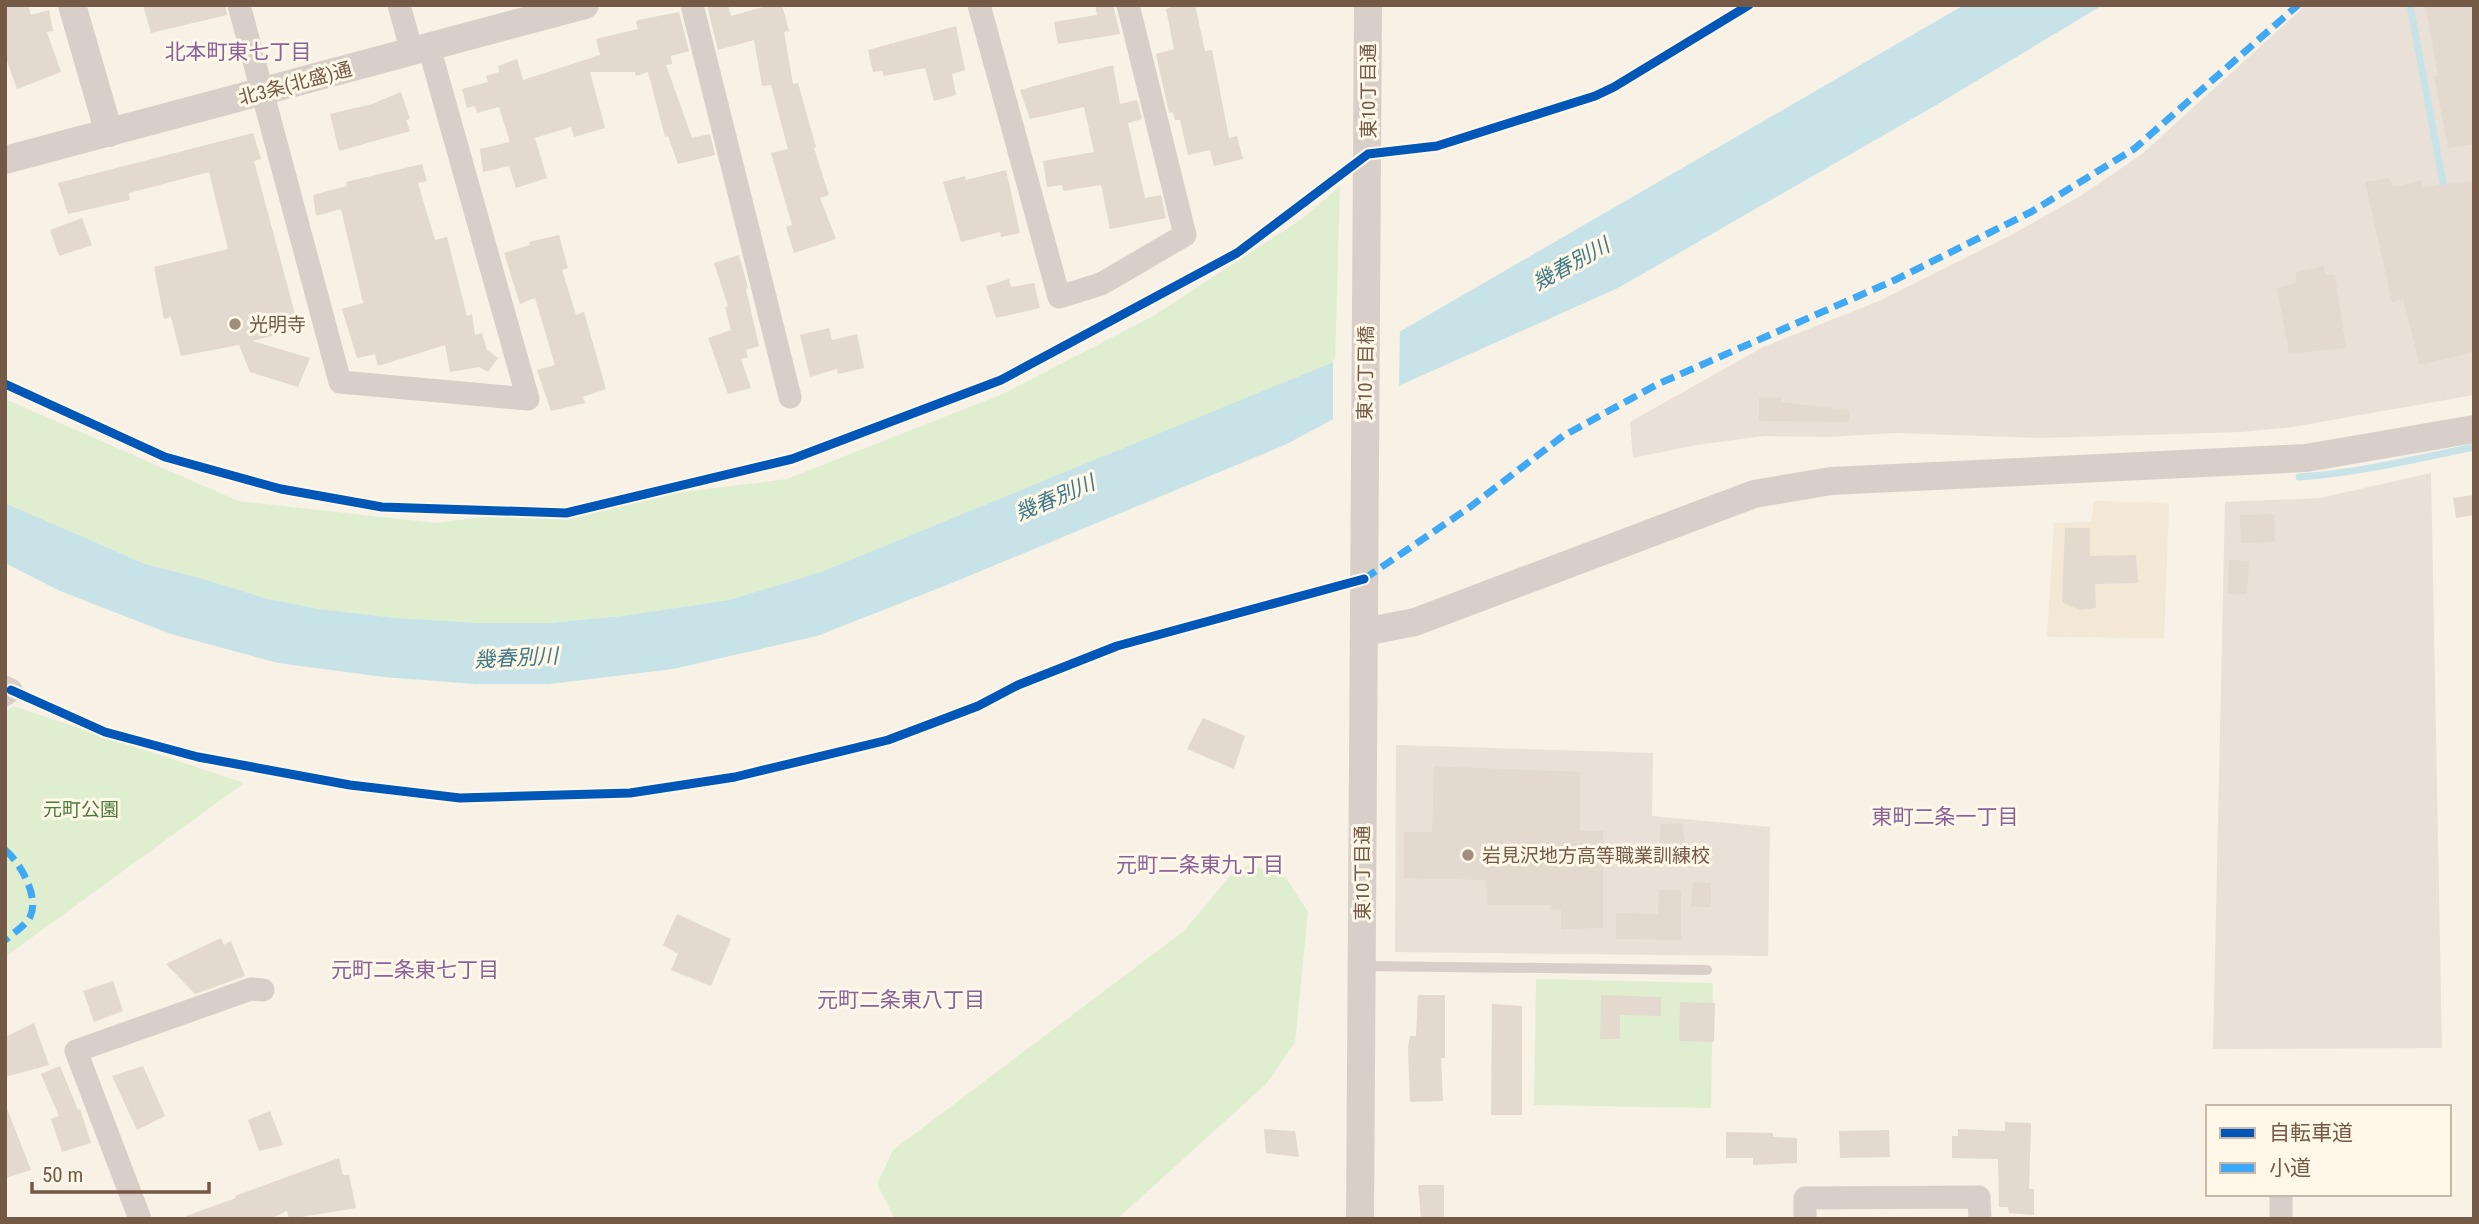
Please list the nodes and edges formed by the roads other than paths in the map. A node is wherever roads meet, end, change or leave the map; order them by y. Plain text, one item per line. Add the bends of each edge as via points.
1 (72, 5) edge
2 (239, 5) edge
3 (399, 5) edge
4 (585, 5) edge
5 (692, 5) edge
6 (979, 5) edge
7 (1128, 5) edge
8 (1368, 5) edge
9 (420, 49) junction
10 (264, 91) junction
11 (109, 132) junction
12 (5, 160) edge
13 (1367, 218) joint
14 (790, 397) dead end
15 (2474, 429) edge
16 (1364, 528) joint
17 (1364, 579) junction
18 (1364, 632) junction
19 (7, 691) edge
20 (1362, 966) junction
21 (1707, 970) dead end
22 (263, 990) dead end
23 (2281, 1196) edge
24 (140, 1219) edge
25 (1360, 1219) edge
26 (1805, 1219) edge
27 (1980, 1219) edge
28 (2281, 1219) edge

1 - 11 street
2 - 10 street
3 - 9 street
4 - 9 street, 北3条(北盛)通
5 - 14 street
6 - 7 street via 1059,297 1101,284 1185,235
8 - 13 street, 東10丁目通
9 - 10 street, 北3条(北盛)通
9 - 10 street via 528,400 340,382
10 - 11 street, 北3条(北盛)通
11 - 12 street, 北3条(北盛)通
13 - 16 street, 東10丁目橋
15 - 18 street via 2306,458 1831,481 1754,494 1415,622
16 - 17 street, 東10丁目通
17 - 18 street, 東10丁目通
17 - 19 lane via 1117,646 888,740 735,777 630,793 460,798 350,785 198,757 105,732
18 - 20 street, 東10丁目通
20 - 21 lane
20 - 25 street, 東10丁目通
22 - 24 street via 251,989 76,1051
23 - 28 street
26 - 27 street via 1805,1198 1979,1197

